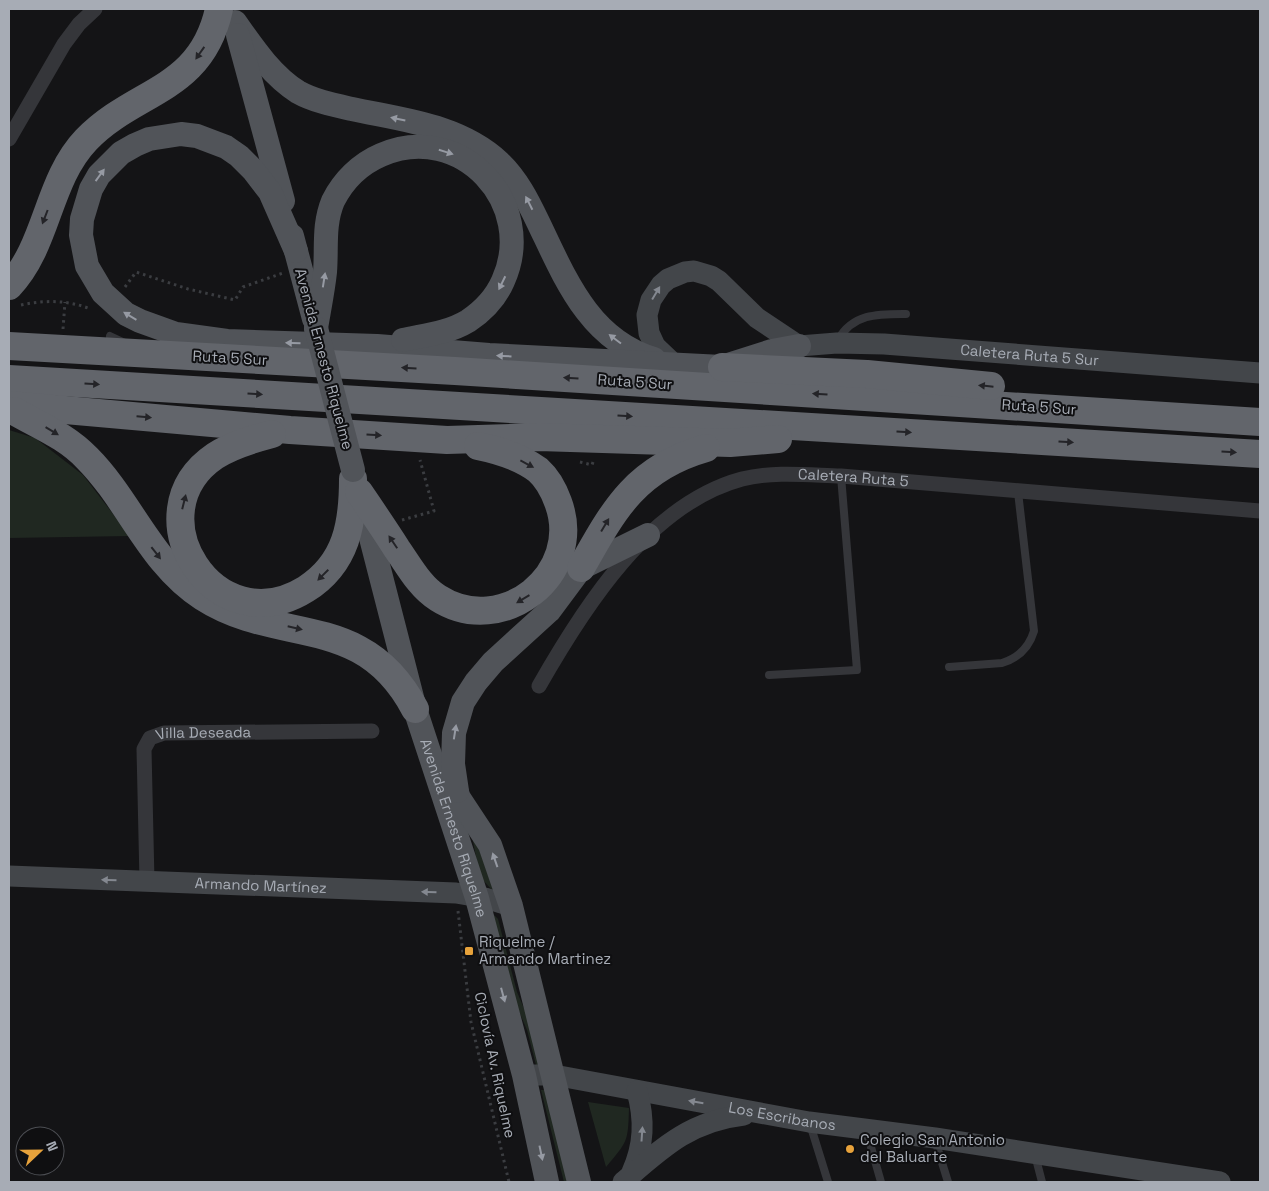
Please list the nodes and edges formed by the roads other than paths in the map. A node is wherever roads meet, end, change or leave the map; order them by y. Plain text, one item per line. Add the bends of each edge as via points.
1 (95, 9) edge
2 (229, 13) edge
3 (9, 139) edge
4 (298, 260) junction
5 (9, 286) edge
6 (906, 314) dead end
7 (316, 328) junction
8 (9, 329) edge
9 (110, 336) junction
10 (227, 341) junction
11 (837, 343) junction
12 (9, 346) edge
13 (377, 346) junction
14 (799, 346) junction
15 (146, 354) junction
16 (675, 365) junction
17 (722, 367) junction
18 (1260, 372) edge
19 (9, 379) edge
20 (9, 406) edge
21 (472, 407) junction
22 (1260, 417) edge
23 (497, 418) dead end
24 (1260, 422) edge
25 (856, 429) junction
26 (290, 430) junction
27 (530, 433) junction
28 (447, 440) junction
29 (635, 440) junction
30 (730, 442) junction
31 (566, 446) dead end
32 (609, 448) dead end
33 (1260, 454) edge
34 (841, 476) junction
35 (356, 481) junction
36 (1018, 492) junction
37 (1260, 511) edge
38 (648, 535) junction
39 (581, 568) junction
40 (949, 667) dead end
41 (769, 676) dead end
42 (539, 686) dead end
43 (415, 709) junction
44 (372, 731) dead end
45 (459, 798) junction
46 (9, 876) edge
47 (147, 881) junction
48 (466, 896) junction
49 (511, 906) junction
50 (524, 1075) junction
51 (554, 1075) junction
52 (637, 1091) junction
53 (762, 1114) junction
54 (809, 1122) junction
55 (867, 1131) junction
56 (935, 1138) junction
57 (1035, 1155) junction
58 (627, 1179) edge
59 (547, 1182) edge
60 (580, 1182) edge
61 (828, 1182) edge
62 (881, 1182) edge
63 (948, 1182) edge
64 (1042, 1182) edge
65 (1220, 1182) edge

1 - 3 street via 64,44
2 - 4 main road, Avenida Ernesto Riquelme
2 -> 5 highway via 216,22 205,47 186,71 107,122 77,151 58,185 28,261
16 -> 2 main road via 632,351 600,327 569,286 523,192 487,152 439,128 338,106 298,92 254,48
4 - 7 main road, Avenida Ernesto Riquelme
10 -> 4 main road via 176,334 140,321 126,314 103,293 87,266 81,234 85,204 99,175 121,153 150,139 181,134 212,140 239,156 270,192
6 - 11 lane via 859,319 846,329
7 -> 13 main road via 325,271 325,231 340,189 361,167 387,152 417,147 447,151 485,175 502,200 512,236 506,273 492,300 469,320 440,333
7 - 35 main road, Avenida Ernesto Riquelme, bridge
8 - 9 highway
9 - 10 highway
9 - 15 lane
13 -> 10 main road
11 - 14 main road, Caletera Ruta 5 Sur
11 - 18 main road, Caletera Ruta 5 Sur
12 - 15 highway, Ruta 5 Sur
16 -> 13 main road
16 -> 14 main road via 655,346 649,334 647,315 651,300 661,284 685,272 694,271 719,281 758,318
14 - 17 main road
24 -> 15 highway, Ruta 5 Sur
16 - 17 main road
22 -> 17 highway via 1169,404 868,374
19 -> 21 highway
20 -> 26 highway
20 -> 43 highway via 52,430 88,459 164,563 188,586 237,614 349,644 392,674
21 - 23 lane
21 -> 25 highway
25 - 30 highway
25 -> 33 highway
26 -> 28 highway
35 -> 26 highway via 351,520 340,553 326,574 302,591 280,600 256,602 239,599 213,586 198,570 187,550 182,531 182,512 188,487 215,456 256,438
27 - 28 highway
27 - 29 highway
27 - 31 lane
28 -> 35 highway via 490,448 538,471 548,482 560,508 563,536 548,576 529,596 510,605 491,610 463,609 427,589 382,526
29 - 30 highway
29 - 32 lane
39 -> 30 highway via 615,510 638,485 679,457
34 - 36 street, Caletera Ruta 5
34 - 38 street, Caletera Ruta 5 via 783,474 743,479 692,502
34 - 41 lane via 857,670
35 - 43 main road, Avenida Ernesto Riquelme
36 - 37 street, Caletera Ruta 5
36 - 40 lane via 1034,631 1032,638 1024,651 1002,663
38 - 39 main road
38 - 42 street, Caletera Ruta 5 via 592,603
45 -> 39 main road via 453,748 458,717 469,691 488,667 549,611
43 - 45 main road, Avenida Ernesto Riquelme via 441,755
43 - 48 main road, Avenida Ernesto Riquelme
44 - 47 street, Villa Deseada via 164,733 150,738 144,749
49 -> 45 main road, Avenida Ernesto Riquelme via 490,845
47 -> 46 main road, Armando Martínez
48 -> 47 main road, Armando Martínez
48 - 49 main road, Armando Martínez
48 -> 50 main road, Avenida Ernesto Riquelme
49 - 51 main road, Avenida Ernesto Riquelme
50 - 51 main road, Los Escribanos
50 -> 59 main road, Avenida Ernesto Riquelme
51 - 52 main road, Los Escribanos
51 - 60 main road, Avenida Ernesto Riquelme
53 -> 52 main road, Los Escribanos
58 -> 52 main road via 638,1160 643,1134
53 - 54 main road, Los Escribanos
53 - 58 main road via 716,1121 683,1134 662,1147
54 - 55 main road, Los Escribanos
54 - 61 lane
55 - 56 main road, Los Escribanos
55 - 62 lane
56 - 57 main road, Los Escribanos
56 - 63 lane
57 - 64 lane
57 - 65 main road, Los Escribanos

